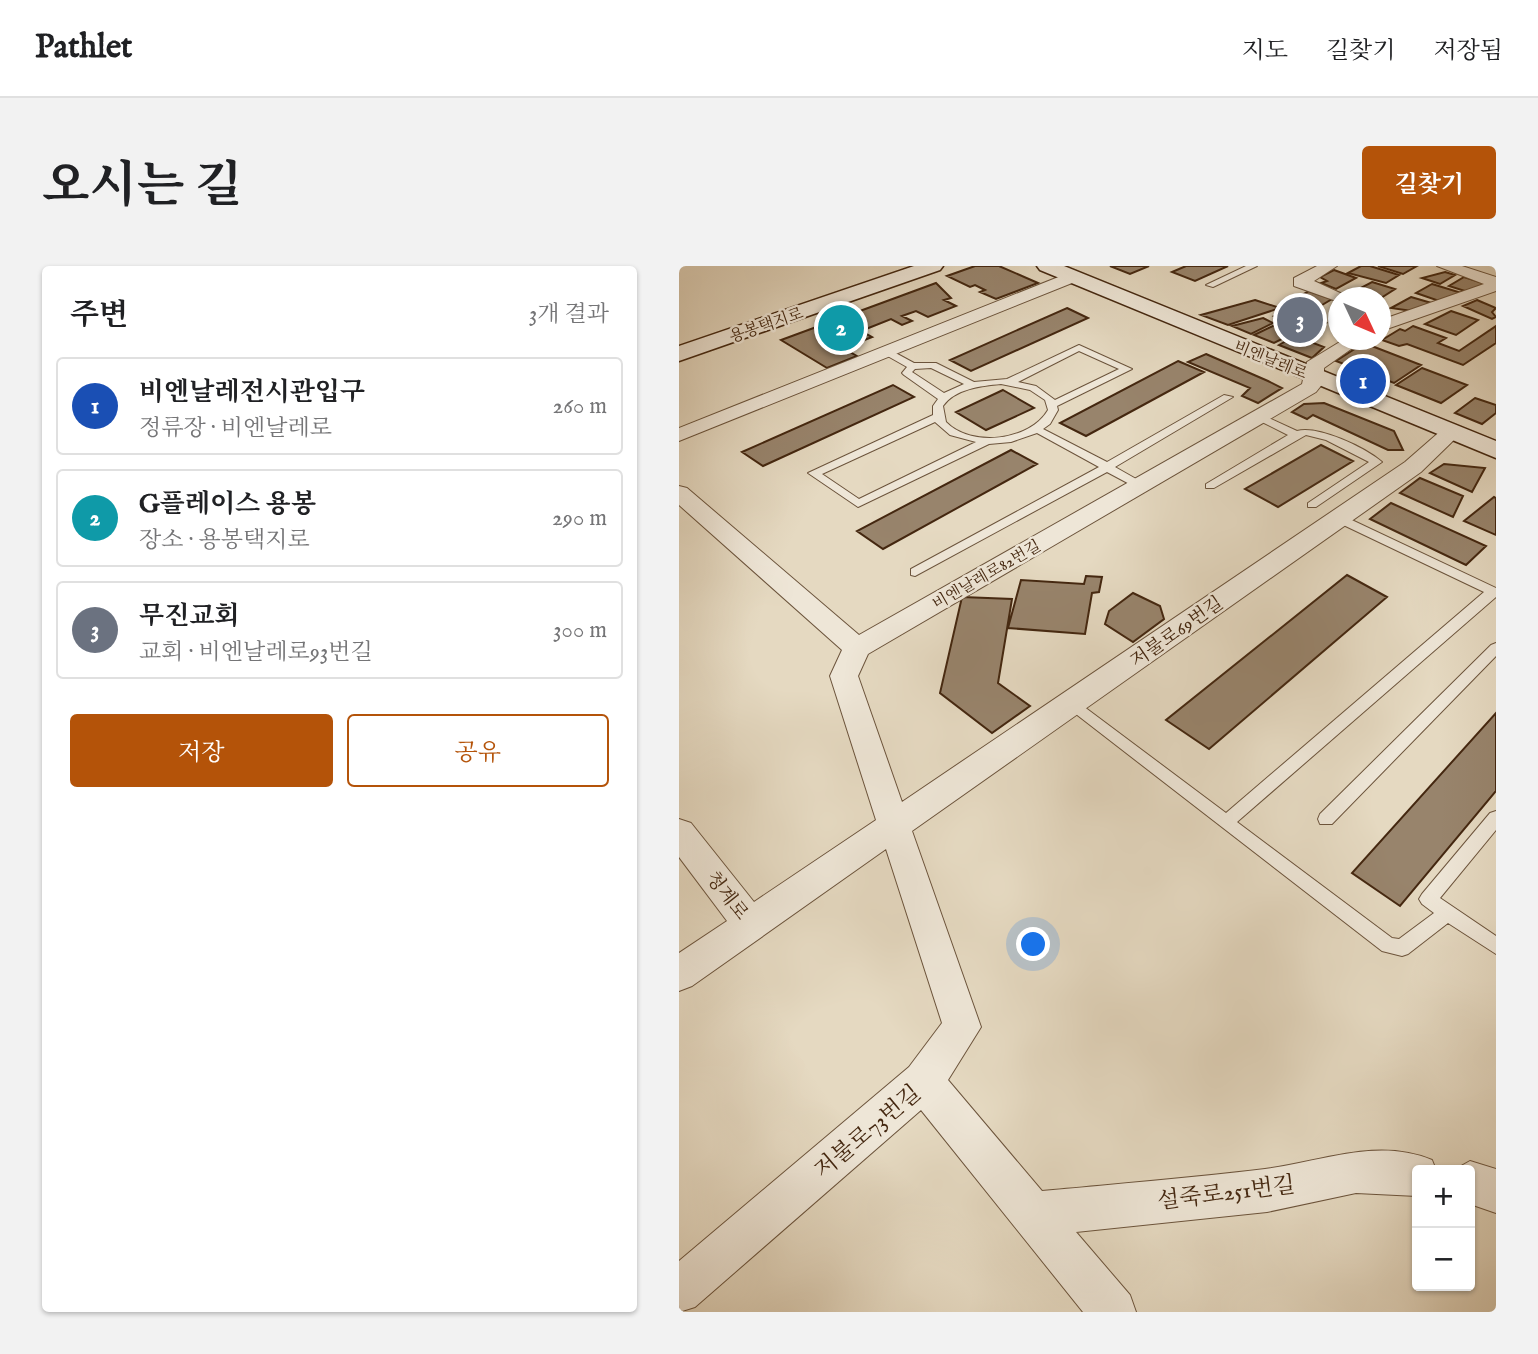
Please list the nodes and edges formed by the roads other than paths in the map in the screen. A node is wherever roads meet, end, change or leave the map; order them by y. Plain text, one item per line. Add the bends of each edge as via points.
1 (933, 266) edge
2 (1047, 266) edge
3 (1253, 266) edge
4 (1329, 266) edge
5 (1445, 266) edge
6 (1071, 276) junction
7 (1496, 284) edge
8 (1210, 285) dead end
9 (1328, 292) edge
10 (1391, 314) edge
11 (1401, 318) junction
12 (1391, 322) edge
13 (1339, 350) edge
14 (887, 352) junction
15 (679, 355) edge
16 (912, 366) junction
17 (1314, 377) junction
18 (1008, 382) junction
19 (973, 385) junction
20 (1228, 397) dead end
21 (945, 399) junction
22 (1053, 404) junction
23 (938, 417) junction
24 (1260, 418) junction
25 (1038, 430) junction
26 (1451, 432) junction
27 (679, 435) edge
28 (1296, 435) junction
29 (987, 441) junction
30 (1496, 450) edge
31 (1107, 467) junction
32 (1141, 486) junction
33 (1210, 486) dead end
34 (679, 493) edge
35 (1312, 505) dead end
36 (1339, 518) junction
37 (915, 572) dead end
38 (1494, 592) edge
39 (857, 648) junction
40 (1496, 648) edge
41 (1070, 705) junction
42 (1496, 818) edge
43 (1326, 819) dead end
44 (1226, 822) junction
45 (896, 824) junction
46 (679, 832) edge
47 (1447, 913) junction
48 (751, 925) junction
49 (1496, 946) edge
50 (679, 974) edge
51 (923, 1081) junction
52 (1412, 1175) edge
53 (1475, 1185) edge
54 (1496, 1191) edge
55 (1034, 1214) junction
56 (679, 1291) edge
57 (1113, 1312) edge

1 - 15 street, 용봉택지로
2 - 6 street, 비엔날레로
3 - 8 lane
4 - 9 street via 1300,282
5 - 7 street
6 - 14 street
6 - 17 street, 비엔날레로
7 - 11 street
10 - 11 street
11 - 12 street
13 - 17 street, 비엔날레로82번길 via 1314,366
14 - 16 lane
14 - 27 street
16 - 19 lane via 933,365
16 - 21 lane via 907,373
17 - 24 street, 비엔날레로82번길 via 1309,388
17 - 26 street, 비엔날레로
18 - 19 lane
18 - 22 lane via 1036,388
18 - 22 lane via 1079,348 1127,369
19 - 21 lane
20 - 31 lane
21 - 23 lane
22 - 25 lane via 1054,413
23 - 29 lane via 952,433
23 - 29 lane via 814,473 858,504
24 - 28 lane
24 - 32 street, 비엔날레로82번길
25 - 29 lane via 1014,439
25 - 31 lane
26 - 30 street, 비엔날레로
26 - 36 street, 저불로69번길 via 1413,467
28 - 33 lane
28 - 35 lane via 1306,432 1330,438 1377,462
31 - 32 lane
31 - 37 lane
32 - 39 street, 비엔날레로82번길
34 - 39 street
36 - 38 lane
36 - 41 street, 저불로69번길
38 - 44 lane
39 - 45 street via 844,676
40 - 43 lane
41 - 44 lane
41 - 45 street, 저불로69번길
42 - 47 lane via 1428,899
44 - 47 lane via 1388,945 1402,948
45 - 48 street, 저불로69번길
45 - 51 street via 962,1027
46 - 48 street, 청계로
47 - 49 lane
48 - 50 street, 저불로69번길
51 - 55 street, 저불로73번길
51 - 56 street, 저불로73번길
52 - 55 street, 설죽로251번길 via 1356,1172 1267,1189
53 - 54 street
55 - 57 street, 저불로73번길

